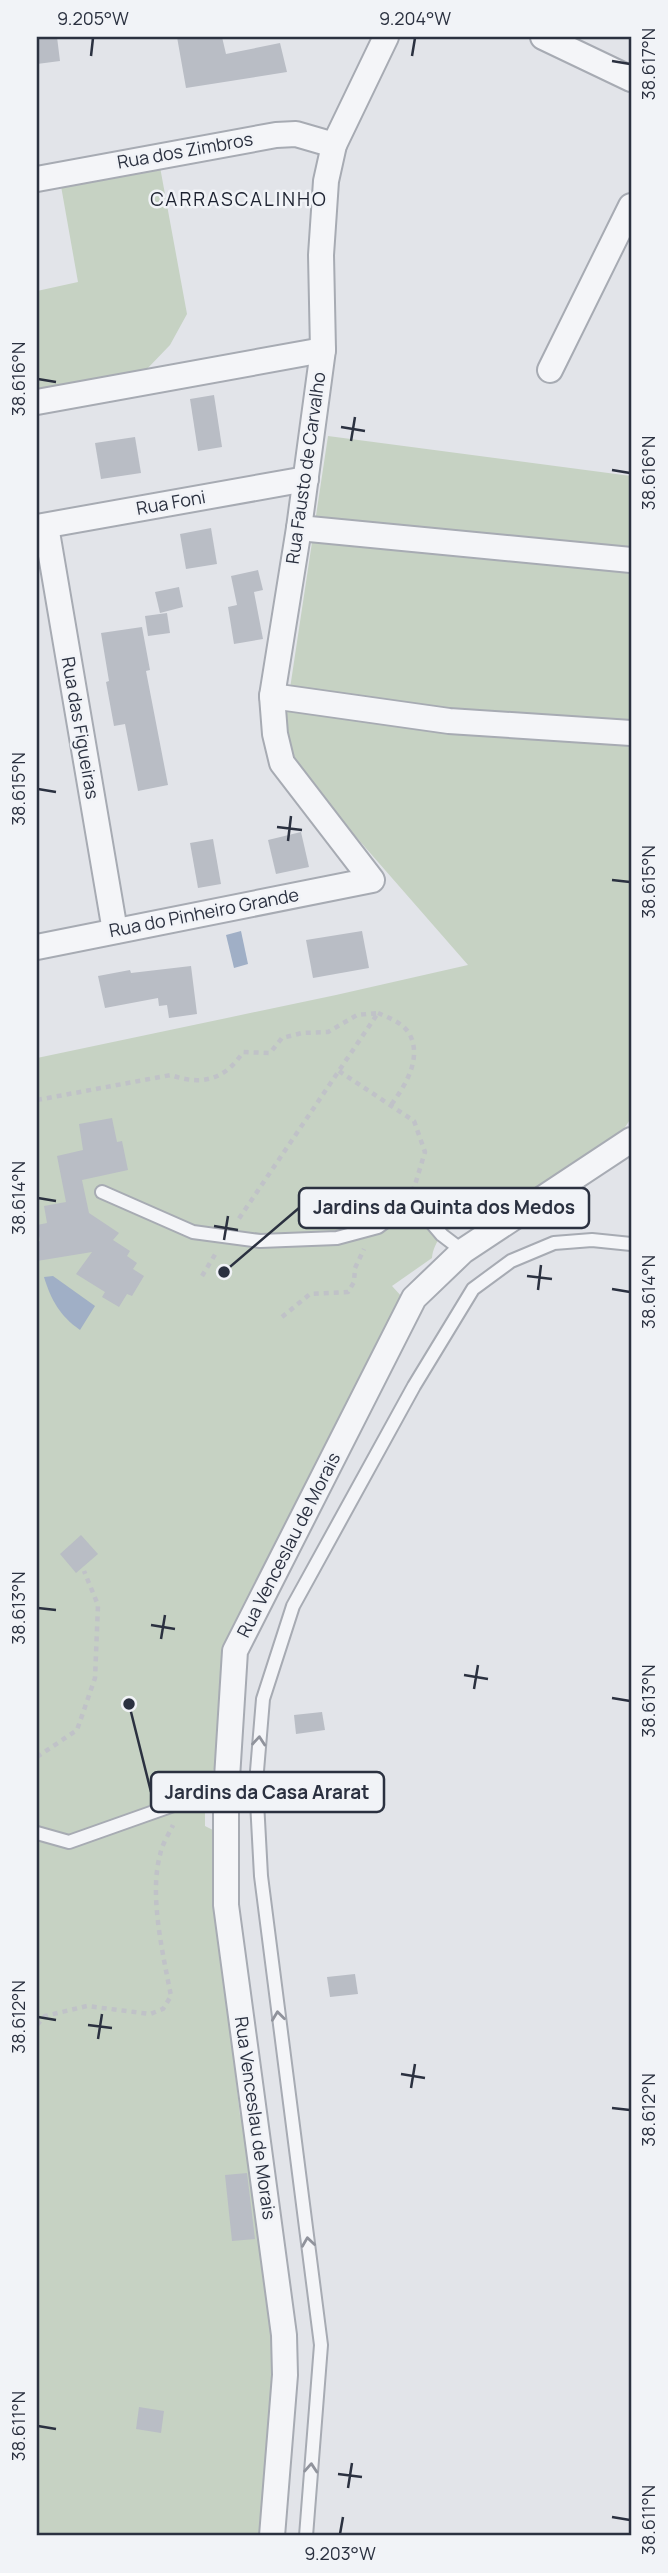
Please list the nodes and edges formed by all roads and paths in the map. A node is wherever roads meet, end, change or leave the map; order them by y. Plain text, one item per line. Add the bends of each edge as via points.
1 (386, 37) edge
2 (543, 37) edge
3 (631, 79) edge
4 (334, 145) junction
5 (37, 179) edge
6 (631, 206) edge
7 (323, 350) junction
8 (550, 370) dead end
9 (37, 402) edge
10 (306, 479) junction
11 (41, 527) edge
12 (299, 528) junction
13 (631, 560) edge
14 (272, 696) junction
15 (631, 733) edge
16 (372, 880) joint
17 (115, 931) junction
18 (37, 947) edge
19 (379, 1013) junction
20 (340, 1071) junction
21 (37, 1100) edge
22 (391, 1105) junction
23 (631, 1140) edge
24 (103, 1192) dead end
25 (398, 1195) dead end
26 (378, 1227) junction
27 (227, 1236) junction
28 (631, 1244) edge
29 (463, 1251) junction
30 (202, 1276) dead end
31 (282, 1317) dead end
32 (84, 1570) dead end
33 (37, 1757) edge
34 (226, 1794) junction
35 (184, 1802) junction
36 (37, 1833) edge
37 (37, 2025) edge
38 (272, 2536) edge
39 (306, 2536) edge

1 - 4 street, Rua Fausto de Carvalho
2 - 3 street
4 - 5 street, Rua dos Zimbros via 296,134 276,135
4 - 7 street, Rua Fausto de Carvalho via 321,222
6 - 8 street
7 - 9 street
7 - 10 street, Rua Fausto de Carvalho
10 - 11 street, Rua Foni
10 - 12 street, Rua Fausto de Carvalho
11 - 17 street, Rua das Figueiras
12 - 13 street
12 - 14 street, Rua Fausto de Carvalho
14 - 15 street via 449,721
14 - 16 street, Rua Fausto de Carvalho via 282,764
16 - 17 street, Rua do Pinheiro Grande
17 - 18 street, Rua do Pinheiro Grande
19 - 20 path
19 - 21 path via 357,1015 328,1032 282,1038 270,1053 243,1052 234,1066 211,1079 189,1082 171,1074
19 - 22 path via 410,1034 413,1049 412,1070
20 - 22 path
20 - 27 path
22 - 25 path via 414,1121 425,1152 414,1188
23 - 29 street, Rua Venceslau de Morais
24 - 27 lane via 193,1232
26 - 27 lane via 337,1238 260,1241
26 - 29 lane via 397,1213 425,1215
26 - 31 path via 355,1268 348,1292 310,1294
27 - 30 path
39 -> 28 lane via 321,2344 261,1876 256,1783 263,1699 293,1606 414,1386 474,1289 511,1261 554,1243
29 - 34 street, Rua Venceslau de Morais via 414,1298 235,1651
32 - 33 path via 98,1605 94,1678 77,1730
34 - 35 lane
34 - 38 street, Rua Venceslau de Morais via 226,1905 284,2334
35 - 36 lane via 69,1842
35 - 37 path via 160,1854 155,1884 171,1996 163,2009 150,2014 87,2006 46,2016

